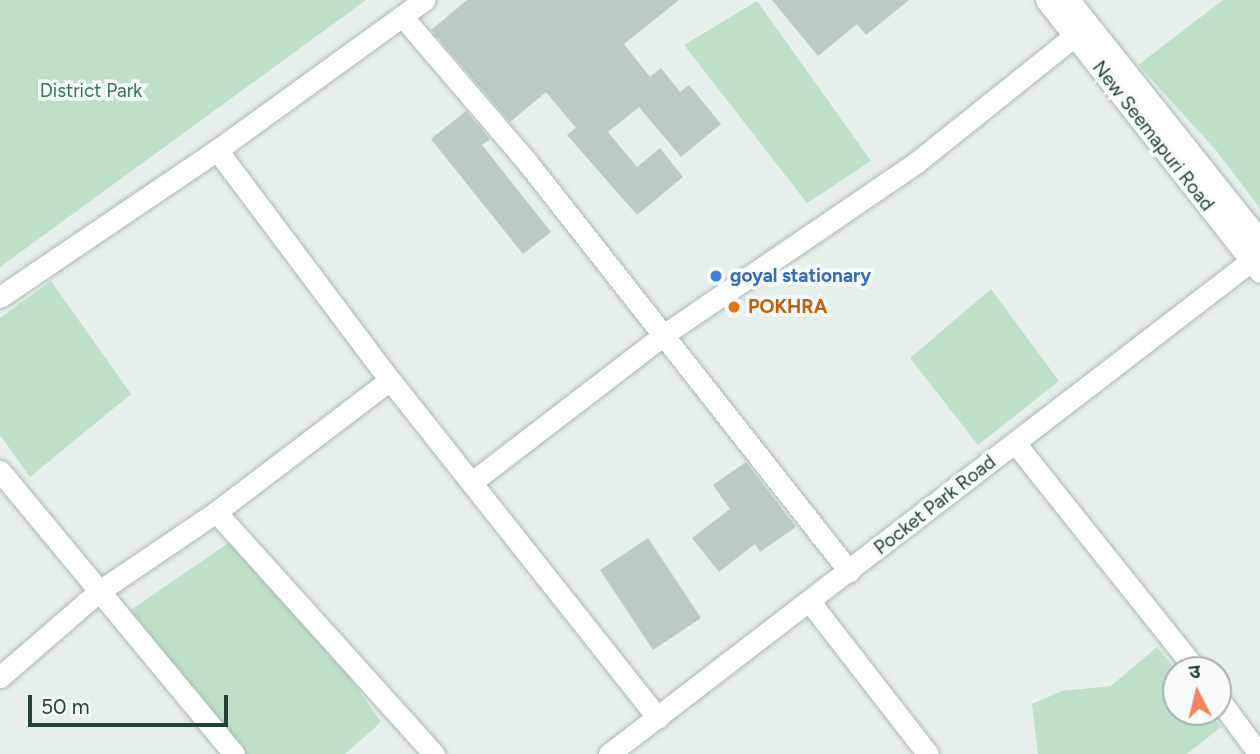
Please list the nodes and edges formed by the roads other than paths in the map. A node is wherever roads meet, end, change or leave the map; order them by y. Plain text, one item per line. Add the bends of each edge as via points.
1 (424, 0) edge
2 (1046, 0) edge
3 (1069, 0) edge
4 (402, 16) junction
5 (1074, 36) junction
6 (217, 150) junction
7 (1260, 240) edge
8 (1257, 262) edge
9 (0, 297) edge
10 (662, 336) junction
11 (390, 380) junction
12 (1015, 443) junction
13 (0, 471) edge
14 (472, 482) junction
15 (216, 512) junction
16 (849, 571) junction
17 (98, 592) junction
18 (810, 602) junction
19 (1185, 656) edge
20 (0, 677) edge
21 (1232, 717) edge
22 (658, 718) junction
23 (233, 754) edge
24 (434, 754) edge
25 (609, 754) edge
26 (928, 754) edge
27 (1259, 754) edge

1 - 4 street
2 - 5 street, New Seemapuri Road
3 - 7 street, New Seemapuri Road
4 - 6 street
4 - 10 street via 527,162
5 - 8 street, New Seemapuri Road
5 - 10 street via 917,162
6 - 9 street
6 - 11 street
8 - 12 street, Pocket Park Road
10 - 14 street
10 - 16 street
11 - 14 street
11 - 15 street
12 - 16 street, Pocket Park Road
12 - 19 street
13 - 17 street
14 - 22 street
15 - 17 street
15 - 24 street
16 - 18 street, Pocket Park Road
17 - 20 street
17 - 23 street
18 - 22 street, Pocket Park Road
18 - 26 street
21 - 27 street
22 - 25 street, Pocket Park Road

